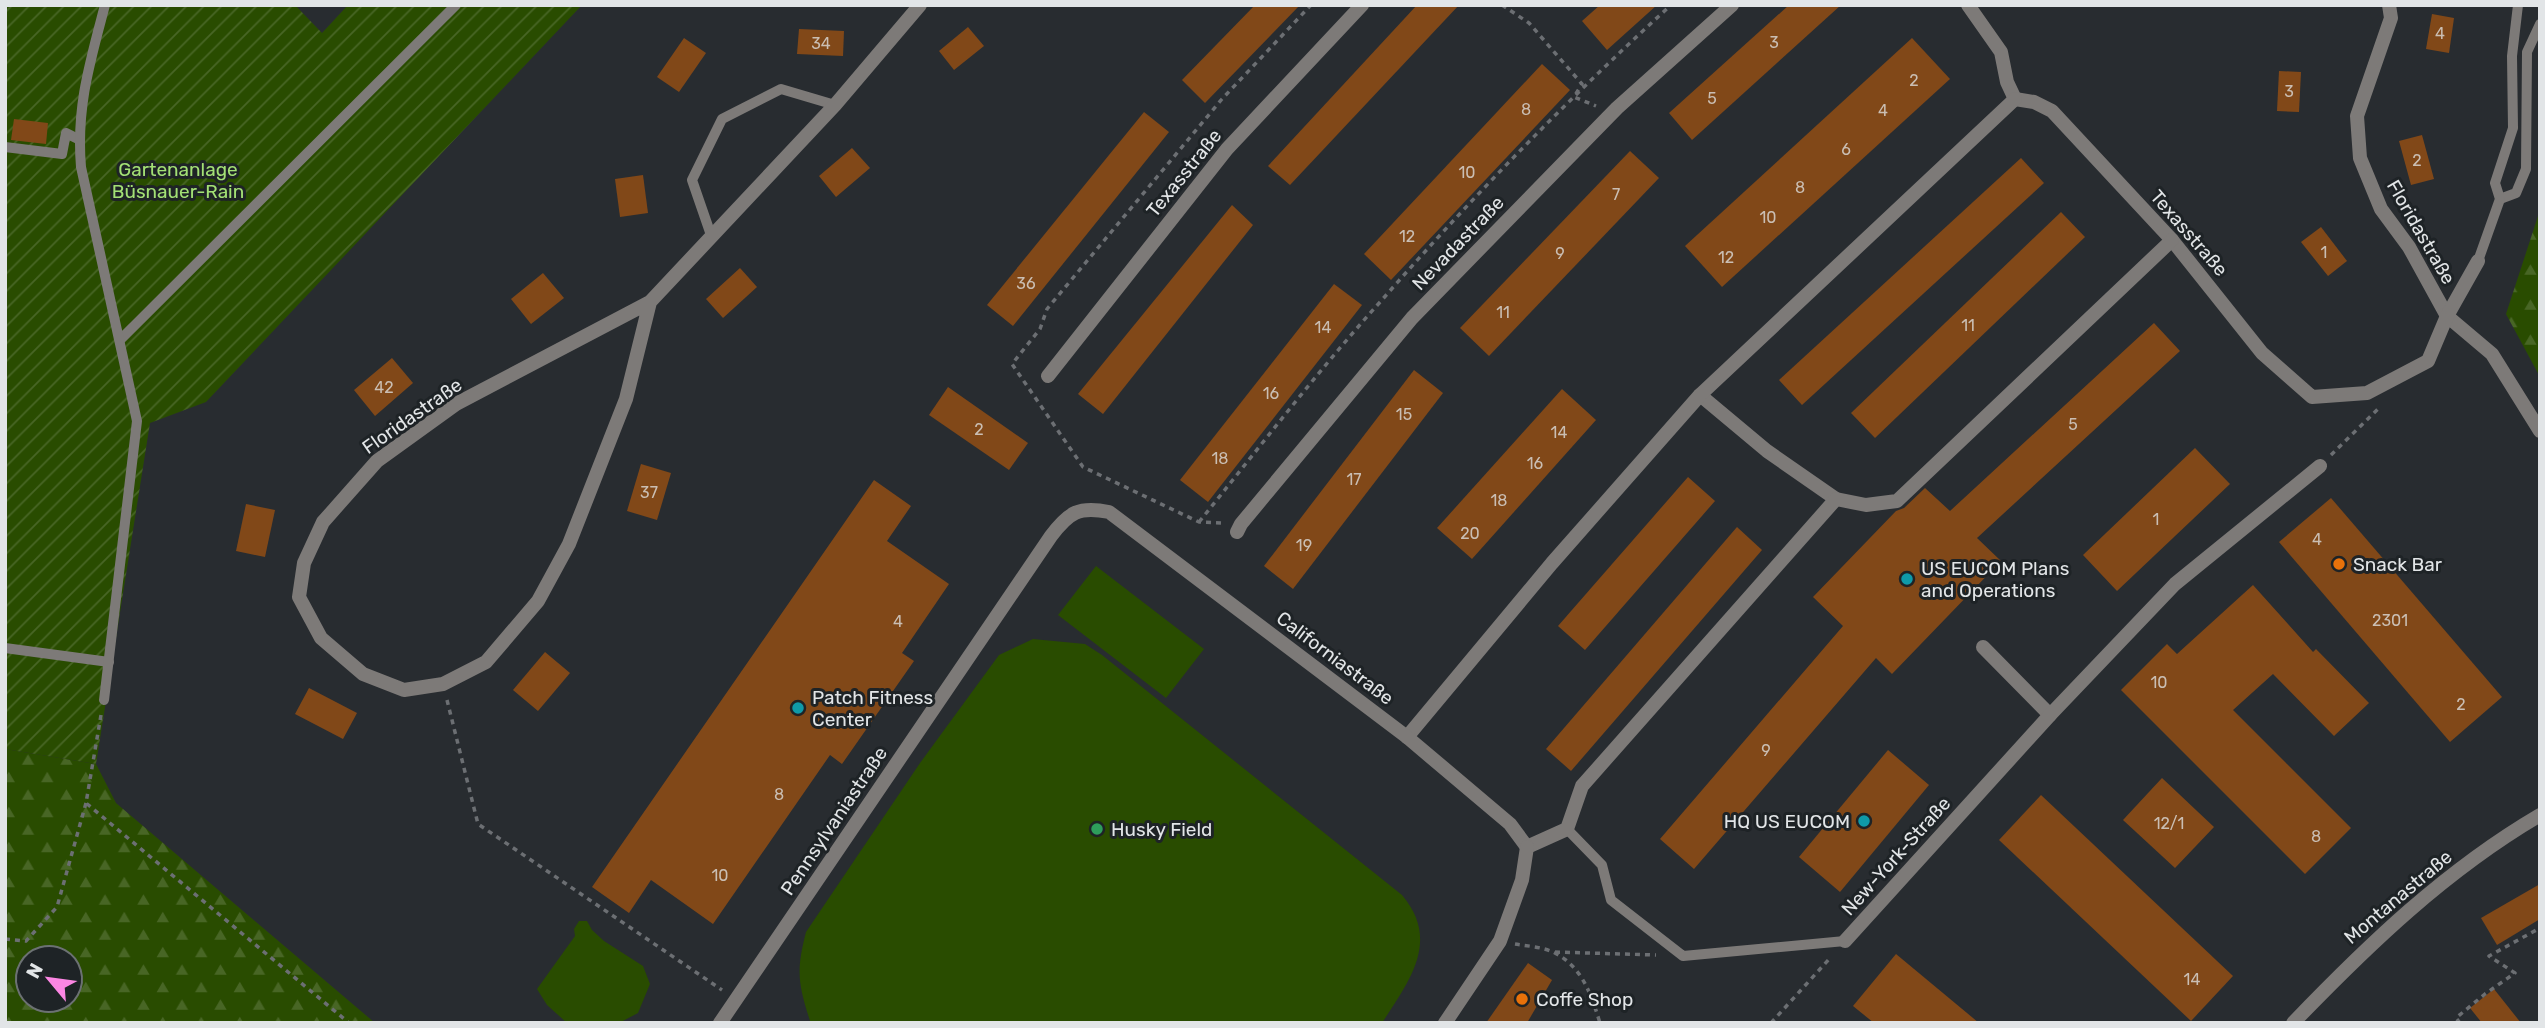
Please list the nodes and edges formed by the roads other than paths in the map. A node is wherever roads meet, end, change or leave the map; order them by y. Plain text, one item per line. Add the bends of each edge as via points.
1 (105, 5) edge
2 (456, 5) edge
3 (920, 5) edge
4 (1362, 5) edge
5 (1732, 5) edge
6 (1968, 5) edge
7 (2389, 5) edge
8 (2518, 5) edge
9 (2540, 24) edge
10 (2015, 99) junction
11 (835, 105) junction
12 (78, 139) junction
13 (5, 148) edge
14 (2500, 200) junction
15 (711, 235) junction
16 (2172, 240) junction
17 (2478, 261) joint
18 (650, 302) junction
19 (2447, 316) junction
20 (120, 340) junction
21 (1048, 376) dead end
22 (1700, 395) junction
23 (2540, 431) edge
24 (2320, 466) road end
25 (1836, 499) junction
26 (1109, 512) joint
27 (1239, 528) road end
28 (1983, 647) dead end
29 (5, 648) edge
30 (109, 662) junction
31 (104, 700) road end
32 (2050, 715) junction
33 (1408, 737) junction
34 (2540, 815) edge
35 (1567, 829) junction
36 (1527, 848) junction
37 (1845, 941) joint
38 (720, 1023) edge
39 (1445, 1023) edge
40 (2293, 1023) edge

1 - 12 lane via 80,109
2 - 20 lane
3 - 11 street, Floridastraße
4 - 21 street, Texasstraße via 1227,149
5 - 27 street, Nevadastraße via 1612,113 1412,318
6 - 10 street via 2001,52
7 - 19 street, Floridastraße via 2391,18 2357,117 2360,158 2381,209 2409,247
8 - 14 lane via 2512,56 2513,128 2495,183
9 - 14 lane via 2527,52 2525,169 2516,193
10 - 16 street, Texasstraße via 2052,111
10 - 22 street
11 - 15 street, Floridastraße
11 - 15 lane via 781,89 722,119 692,180
12 - 13 lane via 66,133 62,154
12 - 20 lane
14 - 17 lane
15 - 18 street, Floridastraße
16 - 19 street, Texasstraße via 2262,353 2312,397 2367,393 2428,361
16 - 25 street via 1897,501 1866,505
17 - 19 street
18 - 18 street, Floridastraße via 456,404 377,461 323,522 304,563 299,597 321,638 363,674 404,690 443,684 486,662 538,601 569,544 626,399
19 - 23 street via 2492,354
20 - 30 lane via 137,421
22 - 25 street via 1767,451
22 - 33 street
24 - 32 street, New-York-Straße via 2175,584
25 - 35 street via 1582,786
26 - 33 street, Californiastraße
26 - 38 street, Pennsylvaniastraße via 1090,508 1074,512 1060,523
28 - 32 street
29 - 30 lane
30 - 31 lane
32 - 37 street, New-York-Straße
33 - 36 street, Californiastraße via 1510,824
34 - 40 street, Montanastraße via 2507,834 2398,918
35 - 36 street
35 - 37 lane via 1602,865 1611,900 1683,956
36 - 39 street via 1522,880 1500,940

